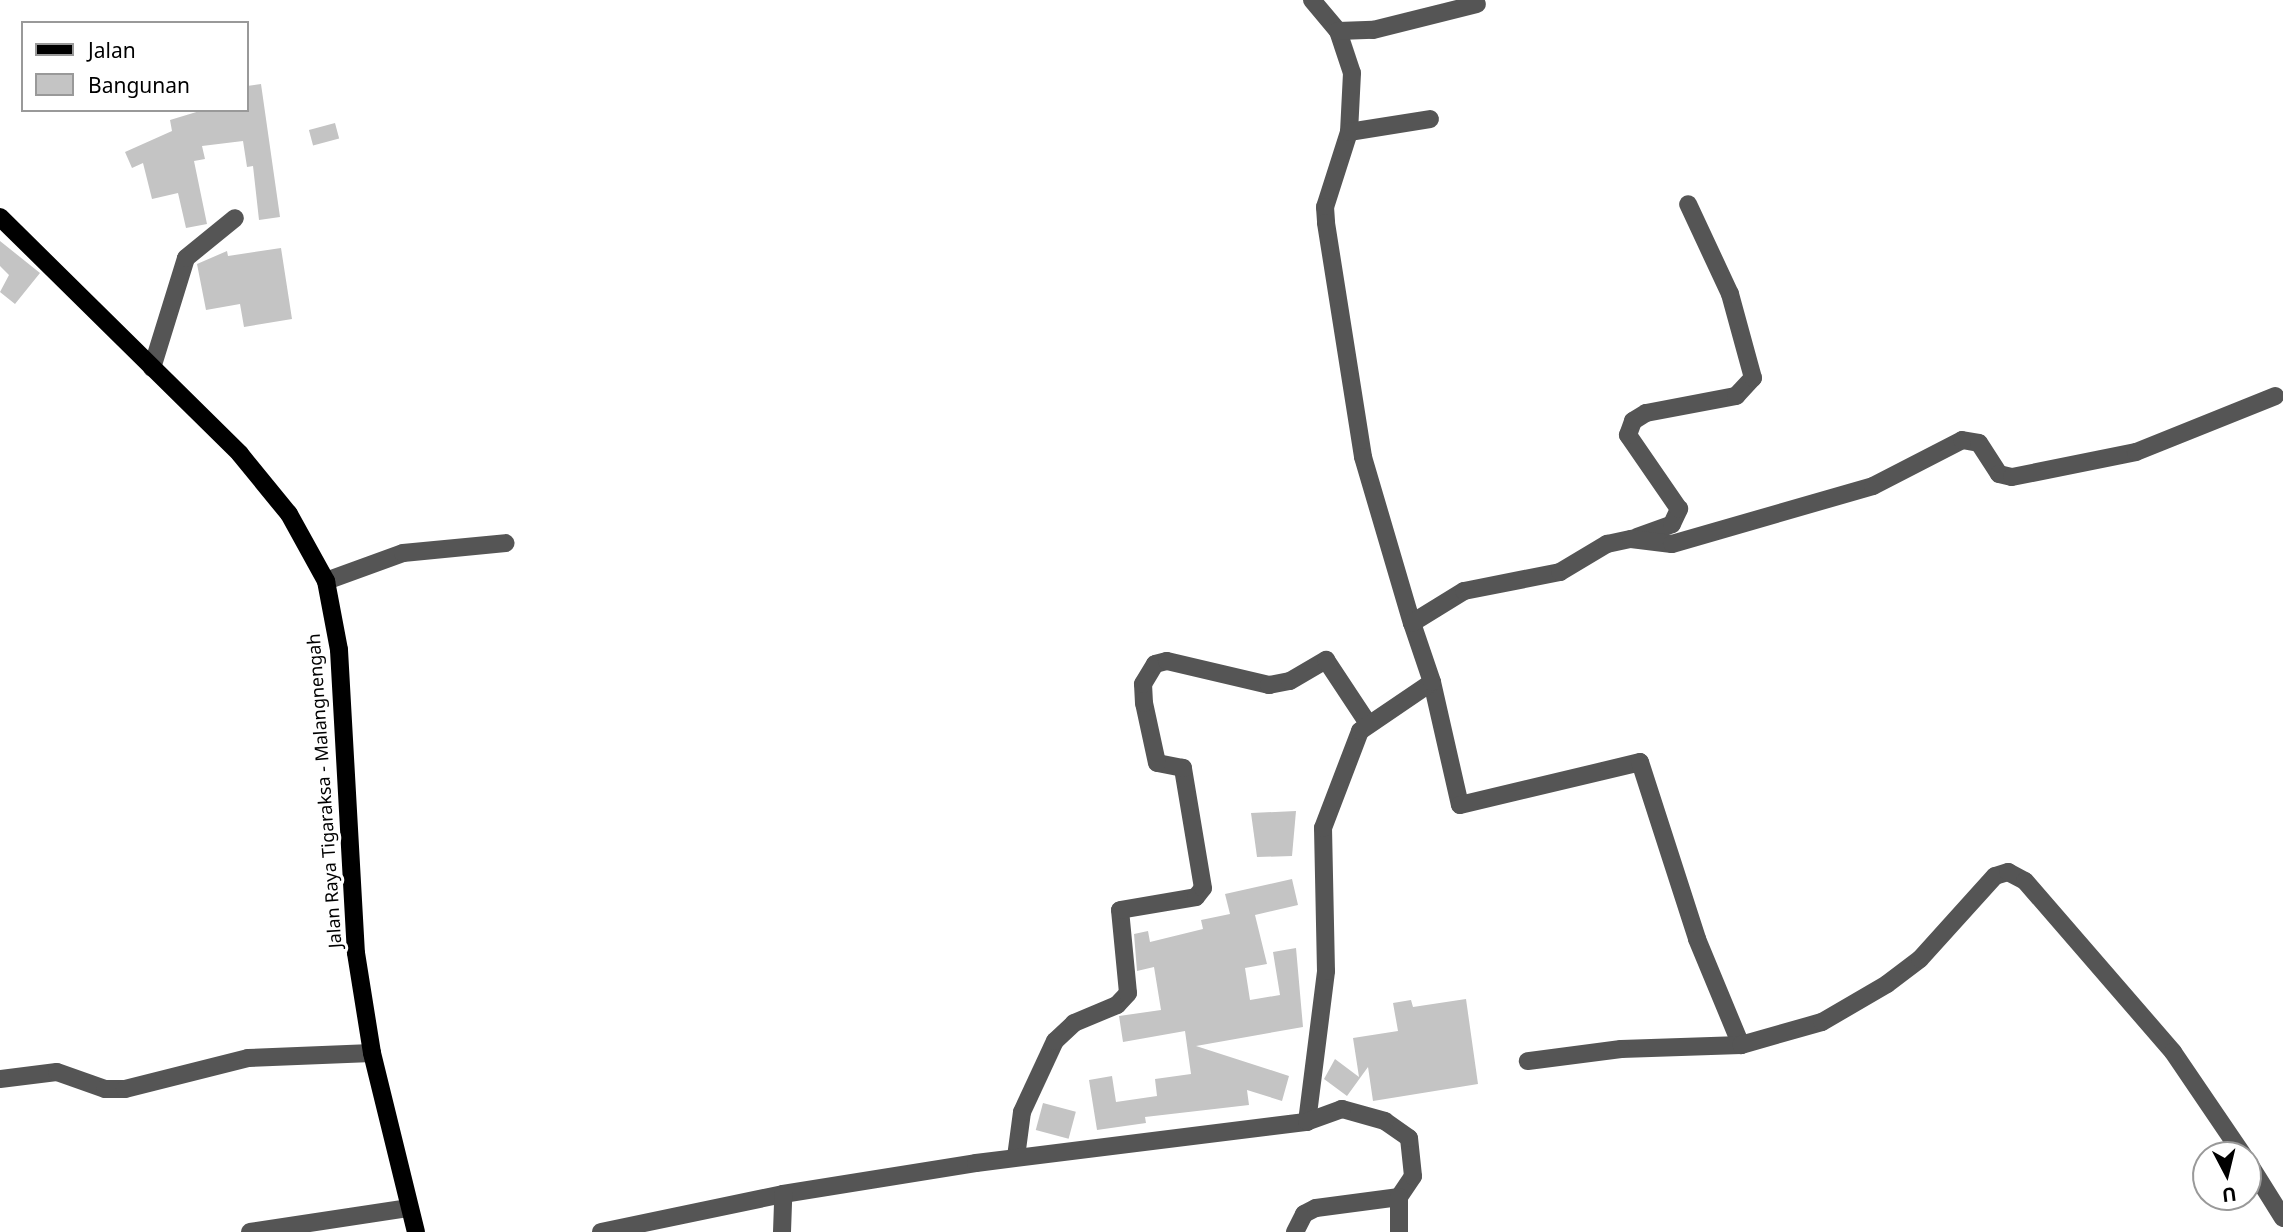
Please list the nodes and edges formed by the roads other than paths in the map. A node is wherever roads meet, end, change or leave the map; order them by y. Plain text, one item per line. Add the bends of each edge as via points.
1 (1312, 0) edge
2 (1477, 5) dead end
3 (1338, 30) junction
4 (1430, 119) dead end
5 (1349, 132) junction
6 (1688, 204) dead end
7 (0, 217) edge
8 (235, 218) dead end
9 (152, 368) junction
10 (2274, 396) dead end
11 (1631, 539) junction
12 (506, 543) dead end
13 (326, 582) junction
14 (1412, 623) junction
15 (1432, 682) junction
16 (1367, 722) junction
17 (1741, 1045) junction
18 (372, 1053) junction
19 (1528, 1061) dead end
20 (0, 1079) edge
21 (1307, 1122) junction
22 (2234, 1141) edge
23 (1016, 1157) junction
24 (2262, 1182) edge
25 (783, 1194) junction
26 (1399, 1197) junction
27 (2280, 1207) edge
28 (409, 1208) junction
29 (250, 1232) edge
30 (416, 1232) edge
31 (601, 1232) edge
32 (782, 1232) edge
33 (1294, 1232) edge
34 (1399, 1232) edge

1 - 3 street
2 - 3 street via 1373,30
3 - 5 street via 1352,73
4 - 5 street
5 - 14 street via 1325,207 1326,223 1363,457
6 - 11 street via 1730,294 1754,378 1736,397 1646,413 1633,421 1628,435 1679,509 1672,524
7 - 9 main road, Jalan Raya Tigaraksa - Malangnengah
8 - 9 street via 186,258
9 - 13 main road, Jalan Raya Tigaraksa - Malangnengah via 240,454 281,504
10 - 11 street via 2136,452 2005,477 1979,443 1962,440 1872,486 1672,544
11 - 14 street via 1607,544 1560,572 1464,591
12 - 13 street via 404,553
13 - 18 main road, Jalan Raya Tigaraksa - Malangnengah via 339,650 356,953
14 - 15 street
15 - 16 street
15 - 17 street via 1460,805 1640,762 1697,939
16 - 21 street via 1349,755 1323,828 1326,971
16 - 23 street via 1326,660 1290,681 1269,685 1167,661 1155,664 1143,684 1144,703 1157,763 1183,768 1203,888 1196,897 1120,910 1128,993 1117,1005 1074,1023 1055,1041 1023,1112
17 - 19 street via 1620,1049
17 - 22 street via 1822,1022 1887,984 1920,959 1996,876 2008,872 2025,881 2173,1052
18 - 20 street via 248,1058 125,1089 105,1089 57,1072
18 - 28 main road, Jalan Raya Tigaraksa - Malangnengah
21 - 23 street
21 - 26 street via 1342,1109 1364,1111 1409,1138 1413,1177
23 - 25 street
24 - 27 street
25 - 31 street
25 - 32 street
26 - 33 street via 1316,1208 1304,1214
26 - 34 street
28 - 29 street
28 - 30 main road, Jalan Raya Tigaraksa - Malangnengah

